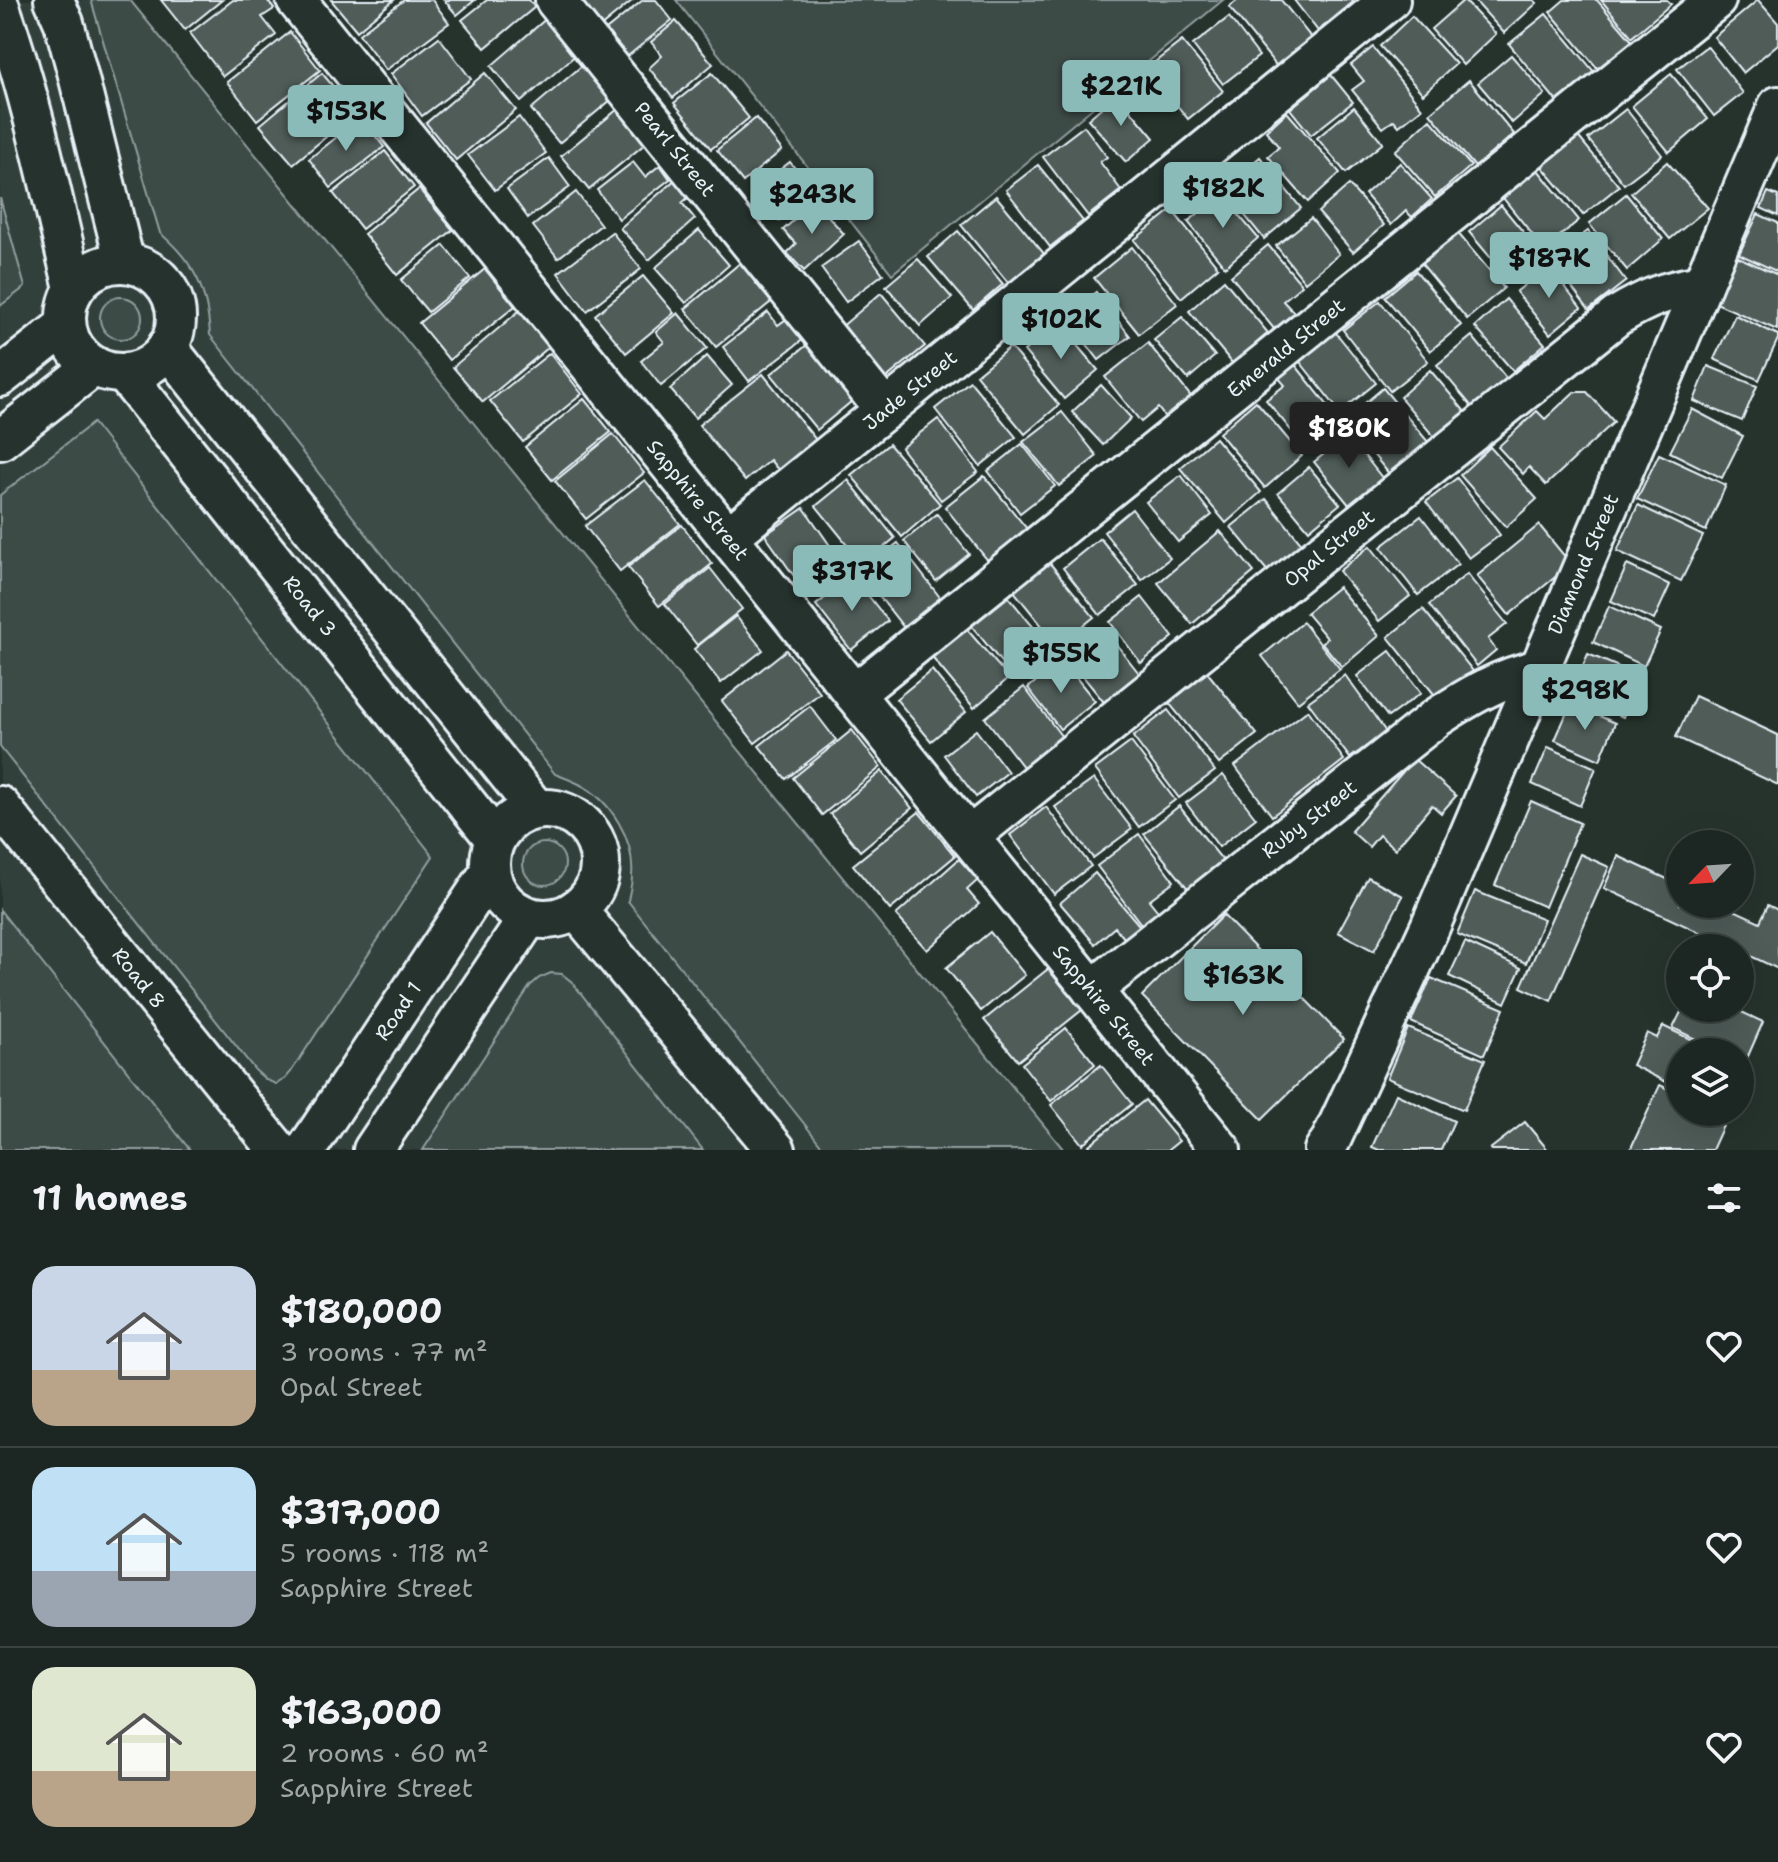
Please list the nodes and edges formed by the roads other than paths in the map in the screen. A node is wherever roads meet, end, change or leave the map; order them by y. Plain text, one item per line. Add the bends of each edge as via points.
1 (54, 0) edge
2 (296, 0) edge
3 (555, 0) edge
4 (1390, 0) edge
5 (1716, 0) edge
6 (0, 7) edge
7 (1778, 106) edge
8 (125, 263) junction
9 (1702, 285) junction
10 (74, 288) junction
11 (66, 325) junction
12 (167, 347) junction
13 (109, 370) junction
14 (0, 377) edge
15 (885, 410) junction
16 (0, 440) edge
17 (728, 537) junction
18 (1539, 669) junction
19 (854, 694) junction
20 (0, 806) edge
21 (536, 809) junction
22 (969, 837) junction
23 (493, 856) junction
24 (576, 909) junction
25 (529, 917) junction
26 (1092, 990) junction
27 (278, 1150) edge
28 (306, 1150) edge
29 (373, 1150) edge
30 (776, 1150) edge
31 (1221, 1150) edge
32 (1324, 1150) edge

1 - 8 street
2 - 17 street, Sapphire Street
3 - 15 street, Pearl Street
4 - 15 street, Jade Street
5 - 19 street, Emerald Street
6 - 10 street
7 - 9 street, Diamond Street
8 - 10 street via 96,268
8 - 12 street via 155,275 173,300 174,332
9 - 18 street, Diamond Street
9 - 22 street, Opal Street via 1659,294 1617,316
10 - 11 street
11 - 13 street via 84,359
11 - 14 street
12 - 13 street via 141,369
12 - 21 street
13 - 16 street
13 - 23 street, Road 3
15 - 17 street, Jade Street
17 - 19 street, Sapphire Street
18 - 26 street, Ruby Street via 1489,686 1436,718
18 - 32 street, Diamond Street via 1430,927
19 - 22 street, Sapphire Street
20 - 27 street, Road 8
21 - 23 street via 505,824
21 - 24 street via 552,809 582,823 598,851 596,883
22 - 26 street, Sapphire Street
23 - 25 street via 494,887 514,911
23 - 28 street, Road 1
24 - 25 street via 562,917
24 - 30 street
25 - 29 street
26 - 31 street, Sapphire Street

